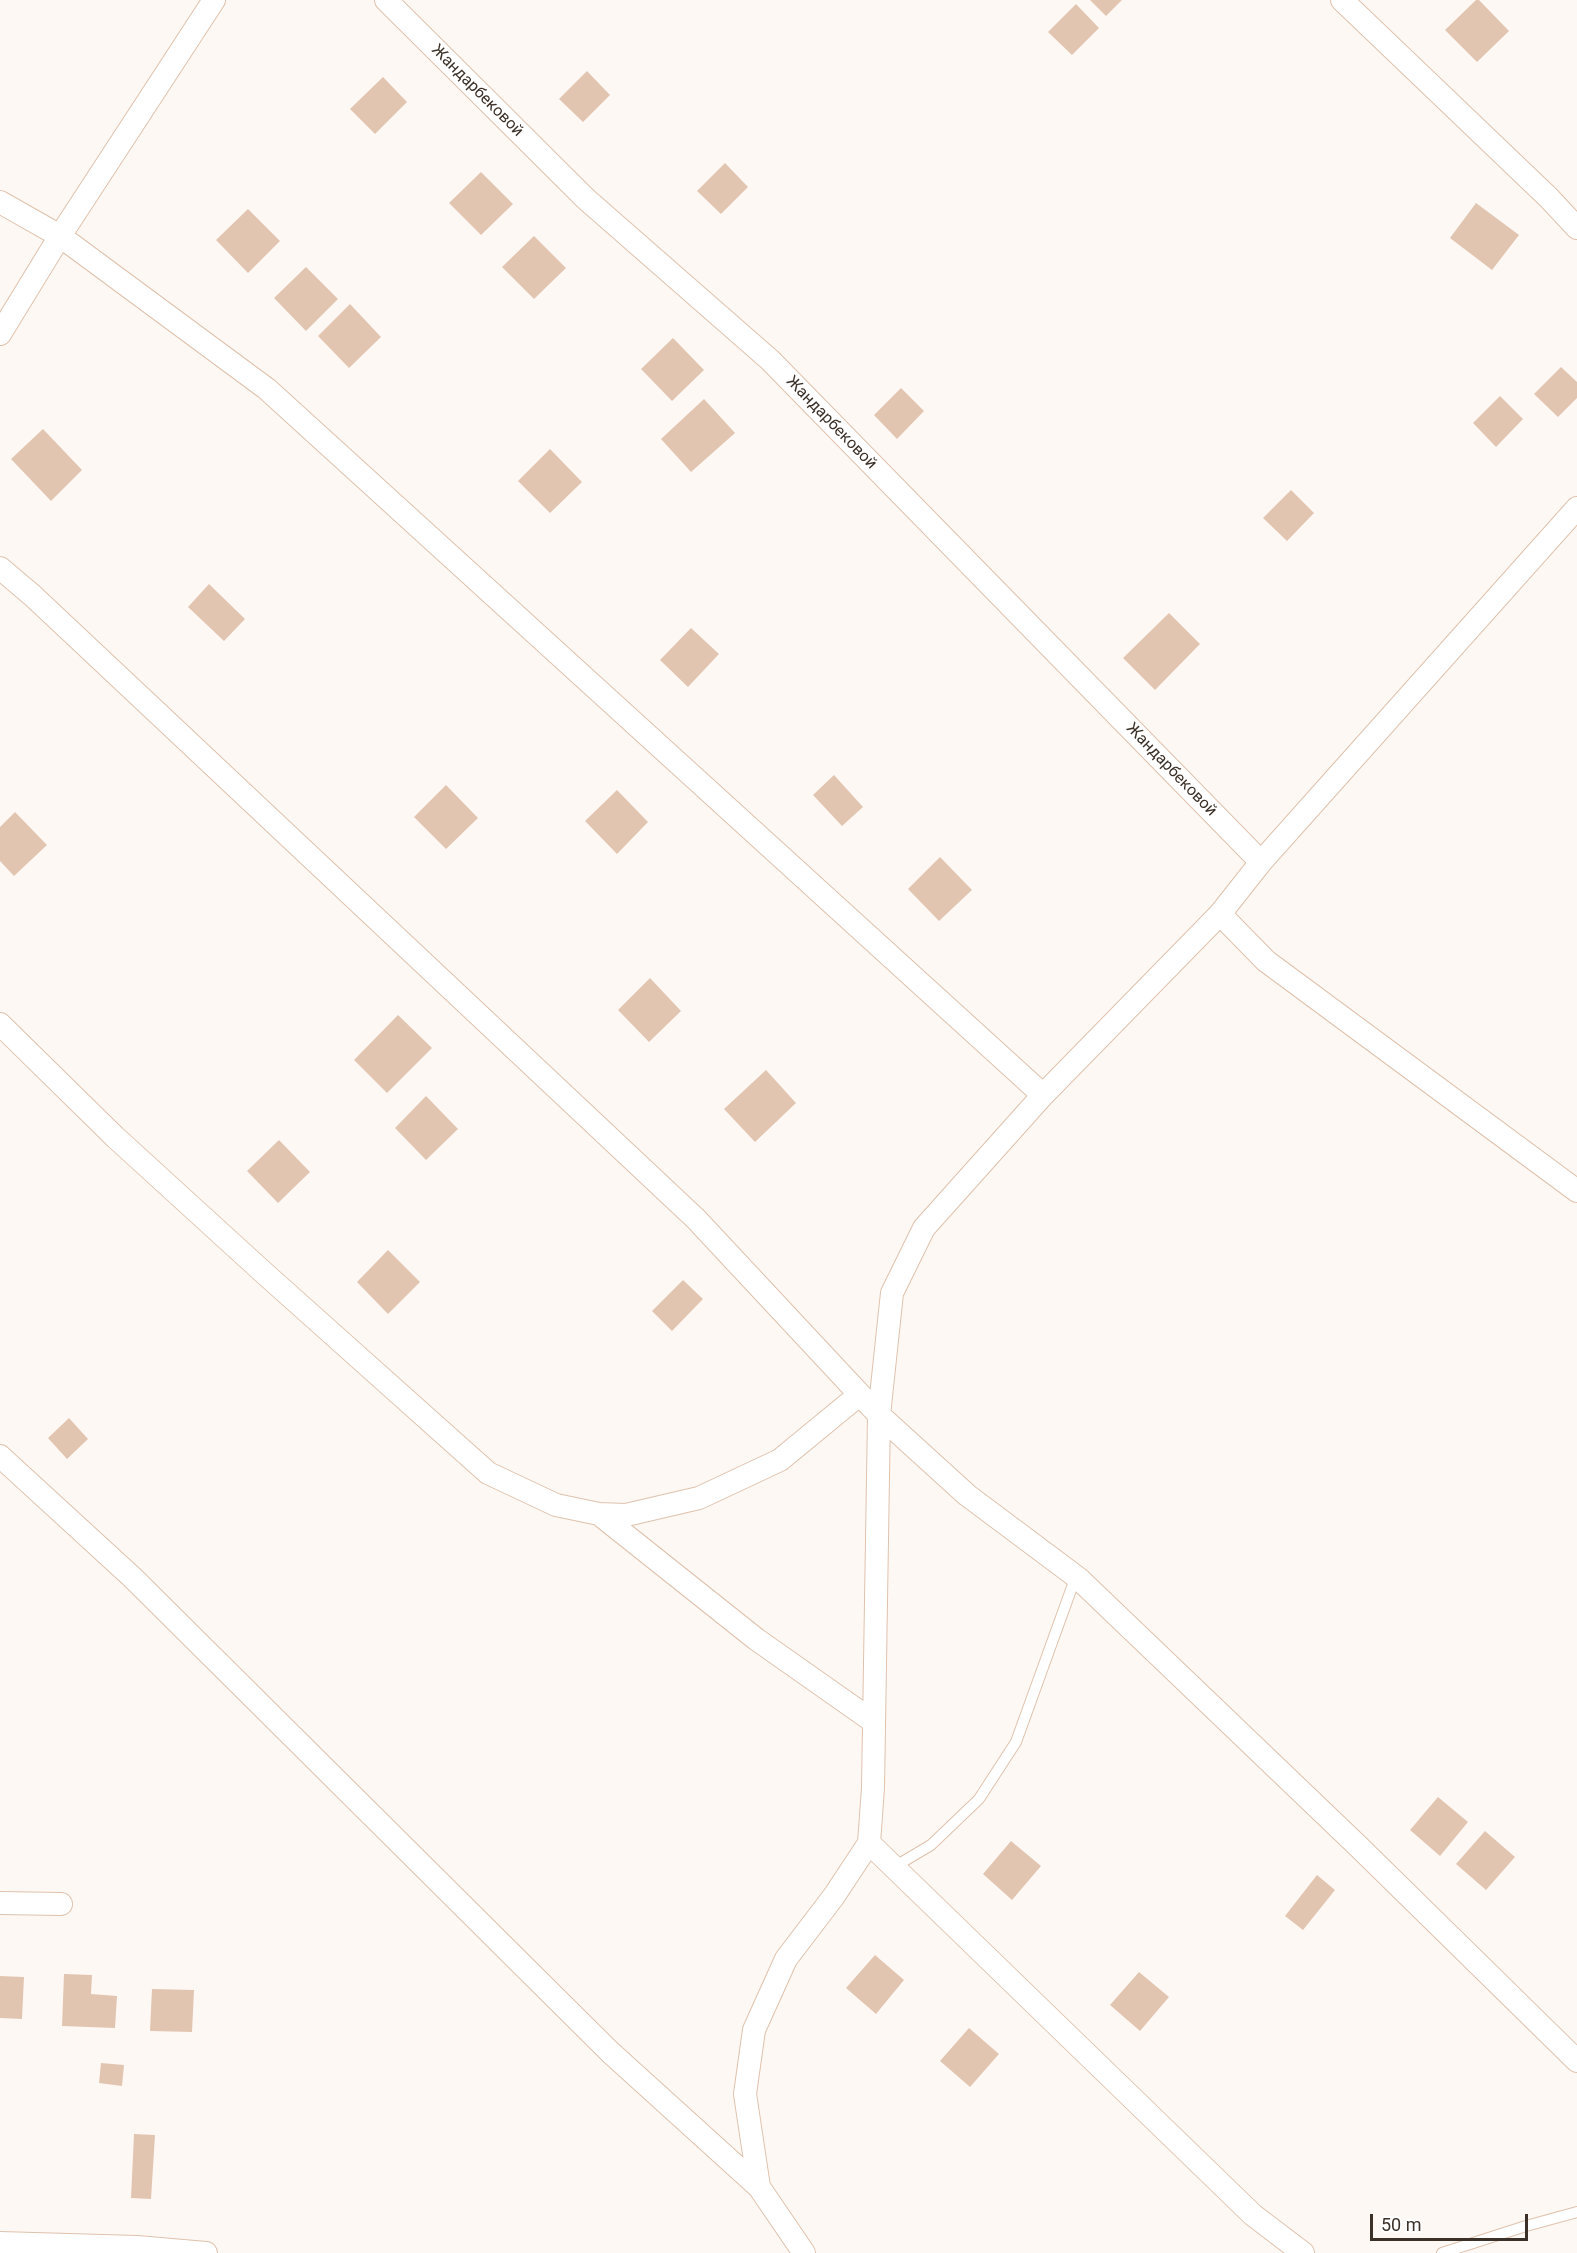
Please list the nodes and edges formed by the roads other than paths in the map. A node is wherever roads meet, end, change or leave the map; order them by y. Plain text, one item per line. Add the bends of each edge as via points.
1 (214, 0) edge
2 (386, 0) edge
3 (1342, 0) edge
4 (0, 202) edge
5 (1577, 228) edge
6 (60, 236) junction
7 (0, 334) edge
8 (1577, 508) edge
9 (0, 568) edge
10 (1261, 862) junction
11 (1220, 914) junction
12 (0, 1023) edge
13 (1043, 1095) junction
14 (1577, 1191) edge
15 (859, 1395) junction
16 (879, 1415) junction
17 (0, 1456) edge
18 (599, 1514) junction
19 (1076, 1576) junction
20 (874, 1722) junction
21 (869, 1843) junction
22 (894, 1867) junction
23 (0, 1903) edge
24 (61, 1904) dead end
25 (1577, 2061) edge
26 (759, 2187) junction
27 (1577, 2212) edge
28 (0, 2243) edge
29 (206, 2253) edge
30 (804, 2253) edge
31 (1303, 2253) edge
32 (1442, 2253) edge

1 - 6 street
2 - 10 street, Жандарбековой via 586,199 770,360
3 - 5 street
4 - 6 street
6 - 7 street
6 - 13 street via 267,390
8 - 10 street
9 - 15 street via 696,1219
10 - 11 street
11 - 13 street
11 - 14 street via 1266,961
12 - 18 street via 116,1137 488,1473 556,1504
13 - 16 street via 924,1228 892,1293
15 - 16 street
15 - 18 street via 780,1460 699,1498 626,1515
16 - 19 street via 968,1495
16 - 20 street
17 - 26 street via 134,1578 610,2052
18 - 20 street via 756,1639
19 - 22 lane via 1016,1742 979,1799 931,1845
19 - 25 street
20 - 21 street
21 - 22 street
21 - 26 street via 786,1959 754,2030 745,2094
22 - 31 street via 1253,2215
23 - 24 street
26 - 30 street
27 - 32 lane
28 - 29 street

